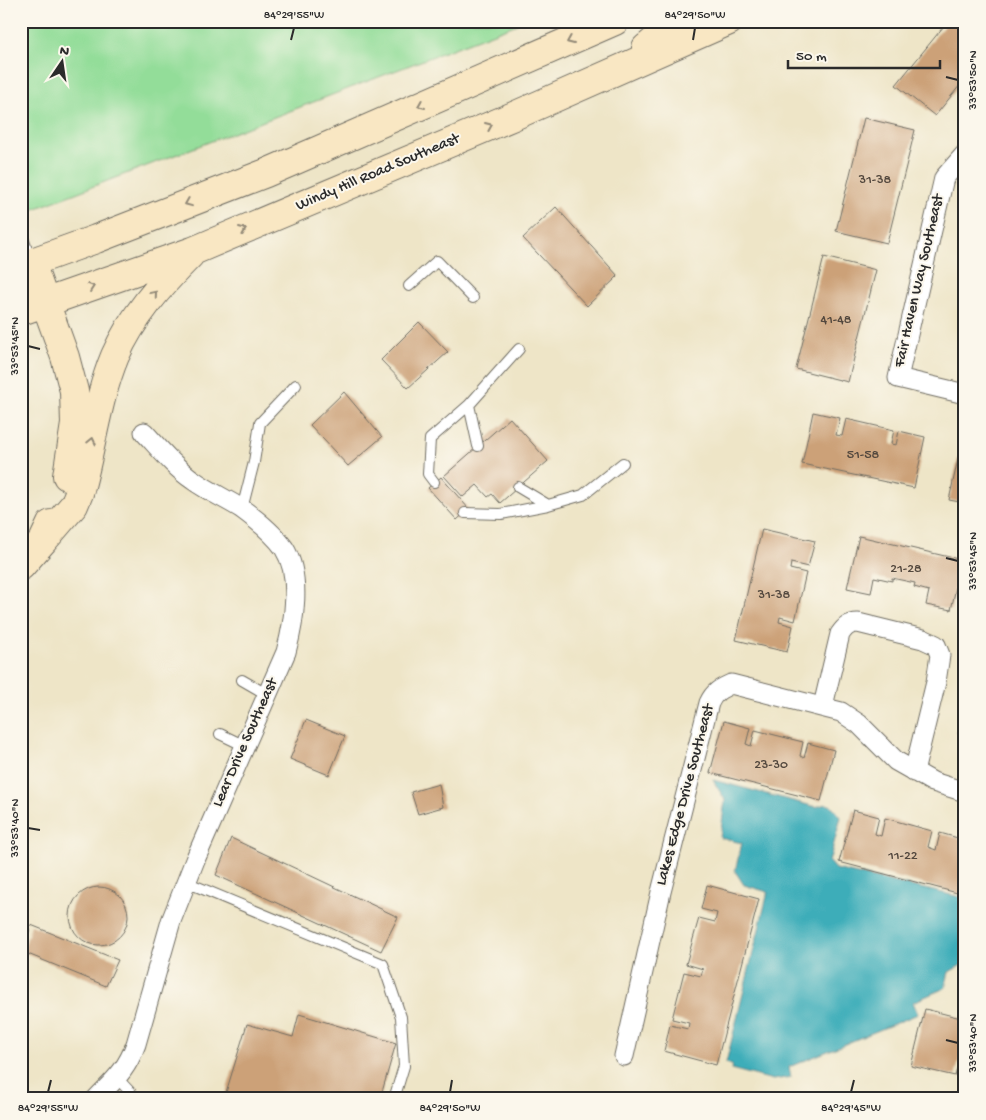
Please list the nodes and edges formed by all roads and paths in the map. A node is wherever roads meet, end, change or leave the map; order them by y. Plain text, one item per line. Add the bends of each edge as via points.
1 (615, 21) edge
2 (678, 21) edge
3 (729, 21) edge
4 (620, 69) junction
5 (965, 154) edge
6 (21, 232) edge
7 (193, 251) junction
8 (26, 265) edge
9 (409, 286) dead end
10 (473, 298) dead end
11 (33, 307) edge
12 (519, 349) dead end
13 (296, 385) dead end
14 (965, 394) edge
15 (470, 405) junction
16 (144, 432) dead end
17 (478, 446) dead end
18 (623, 462) dead end
19 (434, 482) dead end
20 (518, 487) dead end
21 (548, 505) junction
22 (242, 509) junction
23 (464, 513) dead end
24 (43, 540) junction
25 (21, 566) edge
26 (242, 680) dead end
27 (268, 696) junction
28 (823, 706) junction
29 (220, 734) dead end
30 (246, 746) junction
31 (914, 772) junction
32 (965, 792) edge
33 (186, 882) junction
34 (624, 1056) dead end
35 (117, 1078) junction
36 (133, 1095) dead end
37 (96, 1099) edge
38 (394, 1099) edge

1 -> 8 main road via 266,172
2 - 4 main road
3 - 4 main road, Windy Hill Road Southeast
7 -> 4 main road, Windy Hill Road Southeast
5 - 14 street, Fair Haven Way Southeast via 944,178 898,378
6 - 8 lane
11 -> 7 main road, Windy Hill Road Southeast
24 -> 7 main road via 74,505 79,493 106,382 126,333 146,304
8 - 11 main road
9 - 10 lane via 437,261
11 - 24 main road via 70,374 75,408 65,482 55,518
12 - 15 lane
13 - 22 lane via 260,423
15 - 17 lane
15 - 19 lane via 430,439 428,474
16 - 22 street, Lear Drive Southeast via 192,480
18 - 21 lane via 583,495
20 - 21 lane
21 - 23 lane via 501,514
22 - 27 street, Lear Drive Southeast via 264,526 284,549 293,572 296,596 291,634
24 - 25 main road
26 - 27 lane
27 - 30 street, Lear Drive Southeast
28 - 31 street, Lakes Edge Drive Southeast via 851,717 896,761
28 - 31 street via 840,634 852,623 923,639 936,645 940,656 936,682
28 - 34 street, Lakes Edge Drive Southeast via 731,684 712,696 661,892
29 - 30 lane
30 - 33 street, Lear Drive Southeast
31 - 32 street, Lakes Edge Drive Southeast
33 - 35 street, Lear Drive Southeast via 171,920 131,1059
33 - 38 lane via 383,964 401,1017 404,1066
35 - 36 lane
35 - 37 street, Lear Drive Southeast

